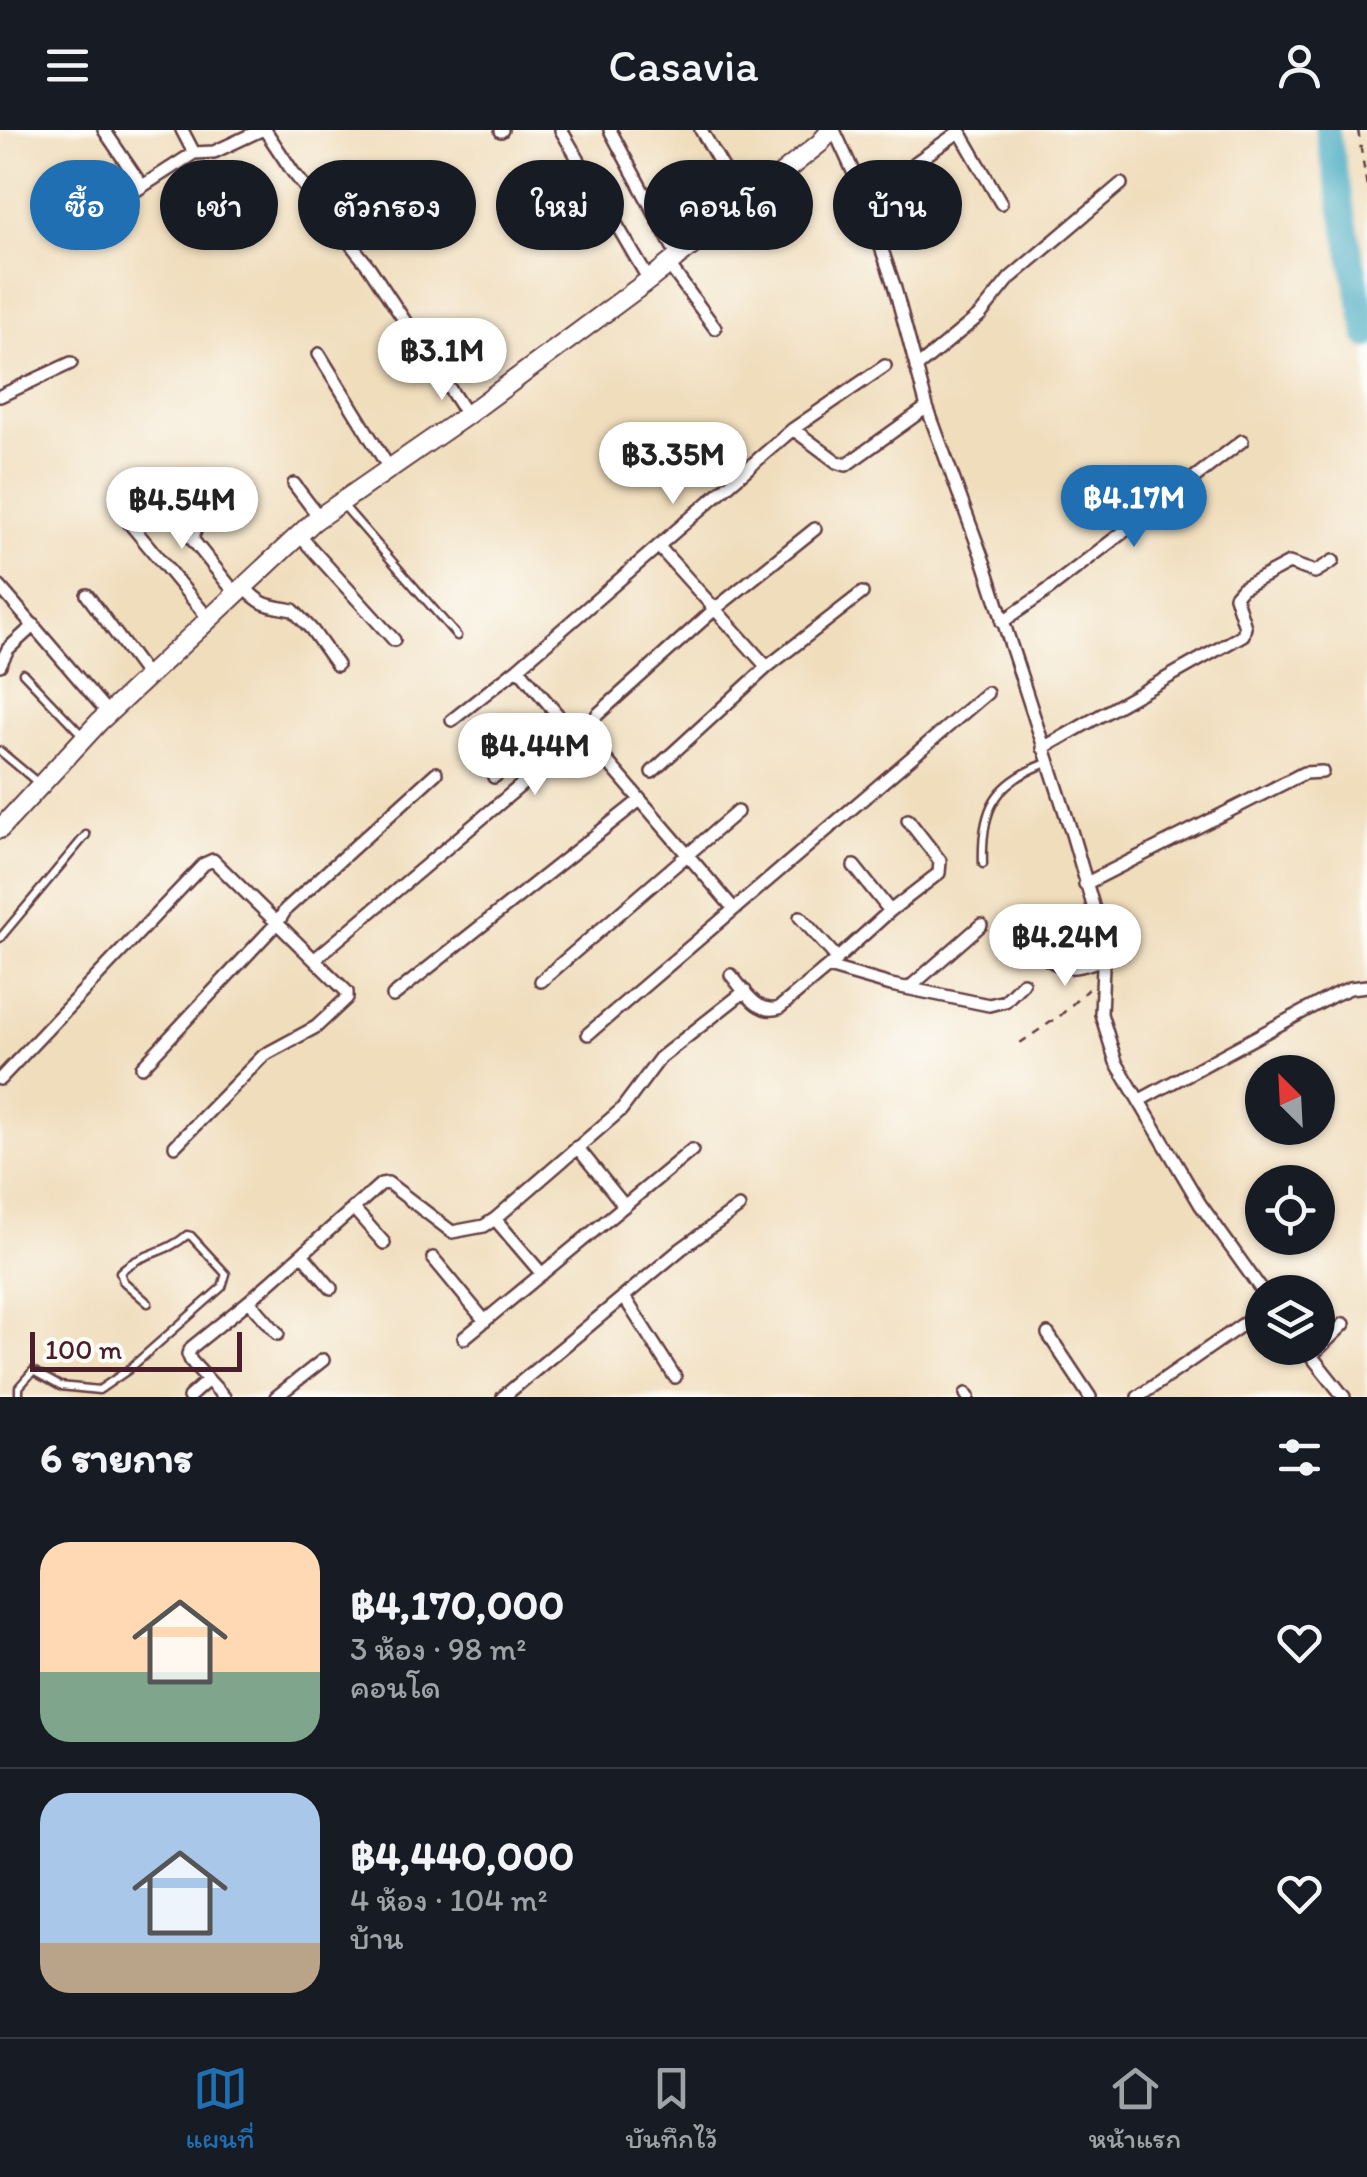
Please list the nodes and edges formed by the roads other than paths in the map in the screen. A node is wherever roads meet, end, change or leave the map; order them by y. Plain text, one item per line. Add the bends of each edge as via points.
1 (104, 130) edge
2 (182, 130) edge
3 (263, 130) edge
4 (561, 130) edge
5 (610, 130) edge
6 (701, 130) edge
7 (833, 130) edge
8 (959, 130) edge
9 (194, 153) junction
10 (718, 160) edge
11 (799, 160) edge
12 (849, 160) edge
13 (919, 160) edge
14 (1121, 184) dead end
15 (142, 186) joint
16 (1002, 203) dead end
17 (687, 250) edge
18 (881, 250) edge
19 (673, 261) junction
20 (649, 280) junction
21 (715, 328) dead end
22 (319, 354) dead end
23 (70, 363) dead end
24 (885, 366) dead end
25 (916, 368) junction
26 (0, 396) edge
27 (927, 407) junction
28 (467, 415) junction
29 (793, 429) junction
30 (1242, 441) dead end
31 (389, 468) junction
32 (294, 484) dead end
33 (340, 502) junction
34 (121, 513) dead end
35 (319, 517) junction
36 (200, 518) dead end
37 (815, 529) dead end
38 (299, 535) junction
39 (659, 547) junction
40 (1334, 561) dead end
41 (0, 587) edge
42 (240, 590) junction
43 (862, 593) dead end
44 (87, 595) dead end
45 (715, 609) junction
46 (210, 619) junction
47 (1002, 622) junction
48 (34, 625) junction
49 (457, 636) dead end
50 (394, 640) dead end
51 (4, 649) edge
52 (0, 665) edge
53 (338, 665) dead end
54 (767, 667) junction
55 (518, 668) junction
56 (23, 674) dead end
57 (148, 676) junction
58 (986, 693) dead end
59 (108, 714) junction
60 (596, 715) dead end
61 (452, 720) dead end
62 (84, 737) junction
63 (1043, 748) junction
64 (0, 751) edge
65 (1048, 762) junction
66 (652, 772) dead end
67 (1322, 772) dead end
68 (436, 773) dead end
69 (494, 776) dead end
70 (40, 784) junction
71 (640, 800) junction
72 (737, 812) dead end
73 (908, 820) dead end
74 (0, 829) edge
75 (86, 835) dead end
76 (688, 855) junction
77 (983, 864) dead end
78 (854, 866) dead end
79 (1085, 884) junction
80 (734, 909) junction
81 (890, 910) junction
82 (800, 917) dead end
83 (278, 922) junction
84 (981, 925) dead end
85 (0, 938) edge
86 (1038, 952) dead end
87 (315, 959) junction
88 (1103, 960) junction
89 (833, 962) junction
90 (731, 975) dead end
91 (541, 981) dead end
92 (1023, 983) dead end
93 (1367, 986) edge
94 (909, 988) junction
95 (745, 992) junction
96 (393, 996) dead end
97 (588, 1034) dead end
98 (142, 1067) dead end
99 (0, 1078) edge
100 (1140, 1100) junction
101 (175, 1146) dead end
102 (578, 1147) junction
103 (692, 1150) dead end
104 (623, 1204) junction
105 (738, 1207) dead end
106 (353, 1208) junction
107 (495, 1219) junction
108 (384, 1243) dead end
109 (302, 1254) junction
110 (433, 1258) dead end
111 (542, 1274) junction
112 (1251, 1275) edge
113 (331, 1288) dead end
114 (624, 1297) junction
115 (249, 1301) junction
116 (148, 1303) dead end
117 (485, 1321) junction
118 (1245, 1323) edge
119 (1344, 1324) dead end
120 (1335, 1331) edge
121 (278, 1334) dead end
122 (1048, 1334) dead end
123 (464, 1338) dead end
124 (323, 1360) dead end
125 (1318, 1365) edge
126 (674, 1376) dead end
127 (208, 1380) junction
128 (19, 1397) edge
129 (189, 1397) edge
130 (224, 1397) edge
131 (276, 1397) edge
132 (504, 1397) edge
133 (1090, 1397) edge
134 (1138, 1397) edge
135 (1344, 1397) edge

1 - 15 street
2 - 9 street
3 - 9 street via 214,152
3 - 28 street via 368,267
4 - 20 street
5 - 19 street
6 - 10 street
7 - 11 street
7 - 12 street
8 - 13 street
8 - 16 street
9 - 15 street
14 - 25 street
17 - 19 street
18 - 25 street
19 - 20 street
19 - 21 street
20 - 28 street
22 - 31 street
23 - 26 street
24 - 29 street
25 - 27 street
27 - 29 street via 846,466
27 - 47 street
28 - 31 street
29 - 39 street
30 - 47 street
31 - 33 street
32 - 35 street
33 - 35 street
33 - 49 lane
34 - 46 street
35 - 38 street
36 - 42 street via 192,539
37 - 45 street
38 - 42 street
38 - 50 street
39 - 45 street
39 - 55 street
40 - 63 street via 1315,572 1289,563 1242,588 1235,596 1242,635
41 - 48 street
42 - 46 street
42 - 53 street via 269,608 293,610
43 - 54 street
44 - 57 street
45 - 54 street
45 - 60 street
46 - 57 street
47 - 63 street
48 - 51 street
48 - 59 street
51 - 52 street
54 - 66 street
55 - 61 street
55 - 69 street via 561,724
56 - 62 lane
57 - 59 street
58 - 80 street
59 - 62 street
62 - 70 street
63 - 65 street
64 - 70 lane
65 - 77 lane via 998,792 982,832
65 - 79 street
67 - 79 street via 1304,773
68 - 83 street
70 - 74 street
71 - 76 street
71 - 87 street via 589,740 576,738
71 - 96 street
72 - 76 street
73 - 81 street via 941,870
75 - 85 lane
76 - 80 street
76 - 91 street
78 - 81 street
79 - 88 street
80 - 97 street
81 - 89 street
82 - 89 street
83 - 87 street
83 - 98 street
83 - 99 street via 220,864 204,864
84 - 94 street
86 - 88 street via 1058,967
87 - 101 street via 347,992 343,1004 264,1055
88 - 100 street via 1102,1014 1116,1062
89 - 94 street via 861,978
89 - 95 street via 779,1008 760,1008
90 - 95 street
92 - 94 street via 997,1005
93 - 100 street via 1334,995
95 - 102 street via 660,1058 621,1110
100 - 112 street
102 - 104 street
102 - 107 street
103 - 104 street
104 - 111 street
105 - 114 street
106 - 107 street via 385,1182 452,1232
106 - 108 street
106 - 109 street
107 - 111 street
109 - 113 street
109 - 115 street
110 - 117 street
111 - 117 street
114 - 126 street
114 - 132 street
115 - 121 street
115 - 127 street via 188,1354
116 - 128 lane via 120,1272 186,1235 226,1274 222,1287 99,1390 60,1386 33,1371
117 - 123 street
118 - 134 street
119 - 120 street
122 - 133 street
124 - 131 street
125 - 135 street
127 - 129 street
127 - 130 street

